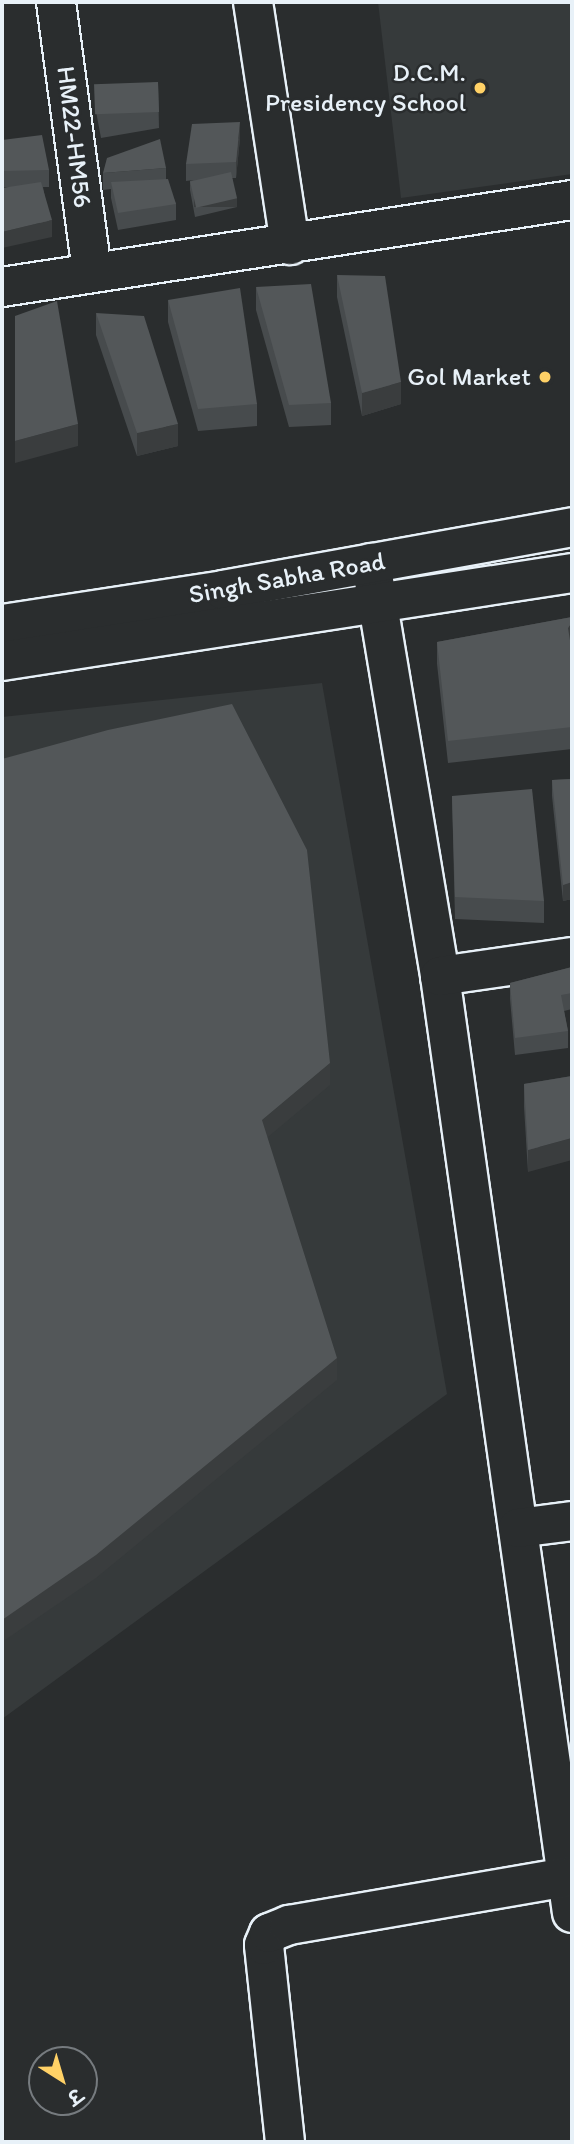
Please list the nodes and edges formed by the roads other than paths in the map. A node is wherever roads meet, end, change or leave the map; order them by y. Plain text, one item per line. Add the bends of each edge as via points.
1 (57, 2) edge
2 (253, 2) edge
3 (572, 200) edge
4 (290, 245) junction
5 (92, 273) junction
6 (2, 287) edge
7 (572, 527) edge
8 (371, 563) junction
9 (572, 573) edge
10 (378, 604) junction
11 (2, 624) edge
12 (2, 661) edge
13 (572, 957) edge
14 (440, 976) junction
15 (572, 1521) edge
16 (518, 1528) junction
17 (570, 1895) edge
18 (285, 2142) edge

1 - 5 street, HM22-HM56
2 - 4 street
3 - 4 street
4 - 5 street
5 - 6 street
7 - 8 street, Singh Sabha Road
8 - 10 street
8 - 11 street, Singh Sabha Road
9 - 10 street, Singh Sabha Road
10 - 12 street, Singh Sabha Road
10 - 14 street
13 - 14 street
14 - 16 street
15 - 16 street
16 - 17 street
17 - 18 street via 289,1925 269,1933 264,1945

